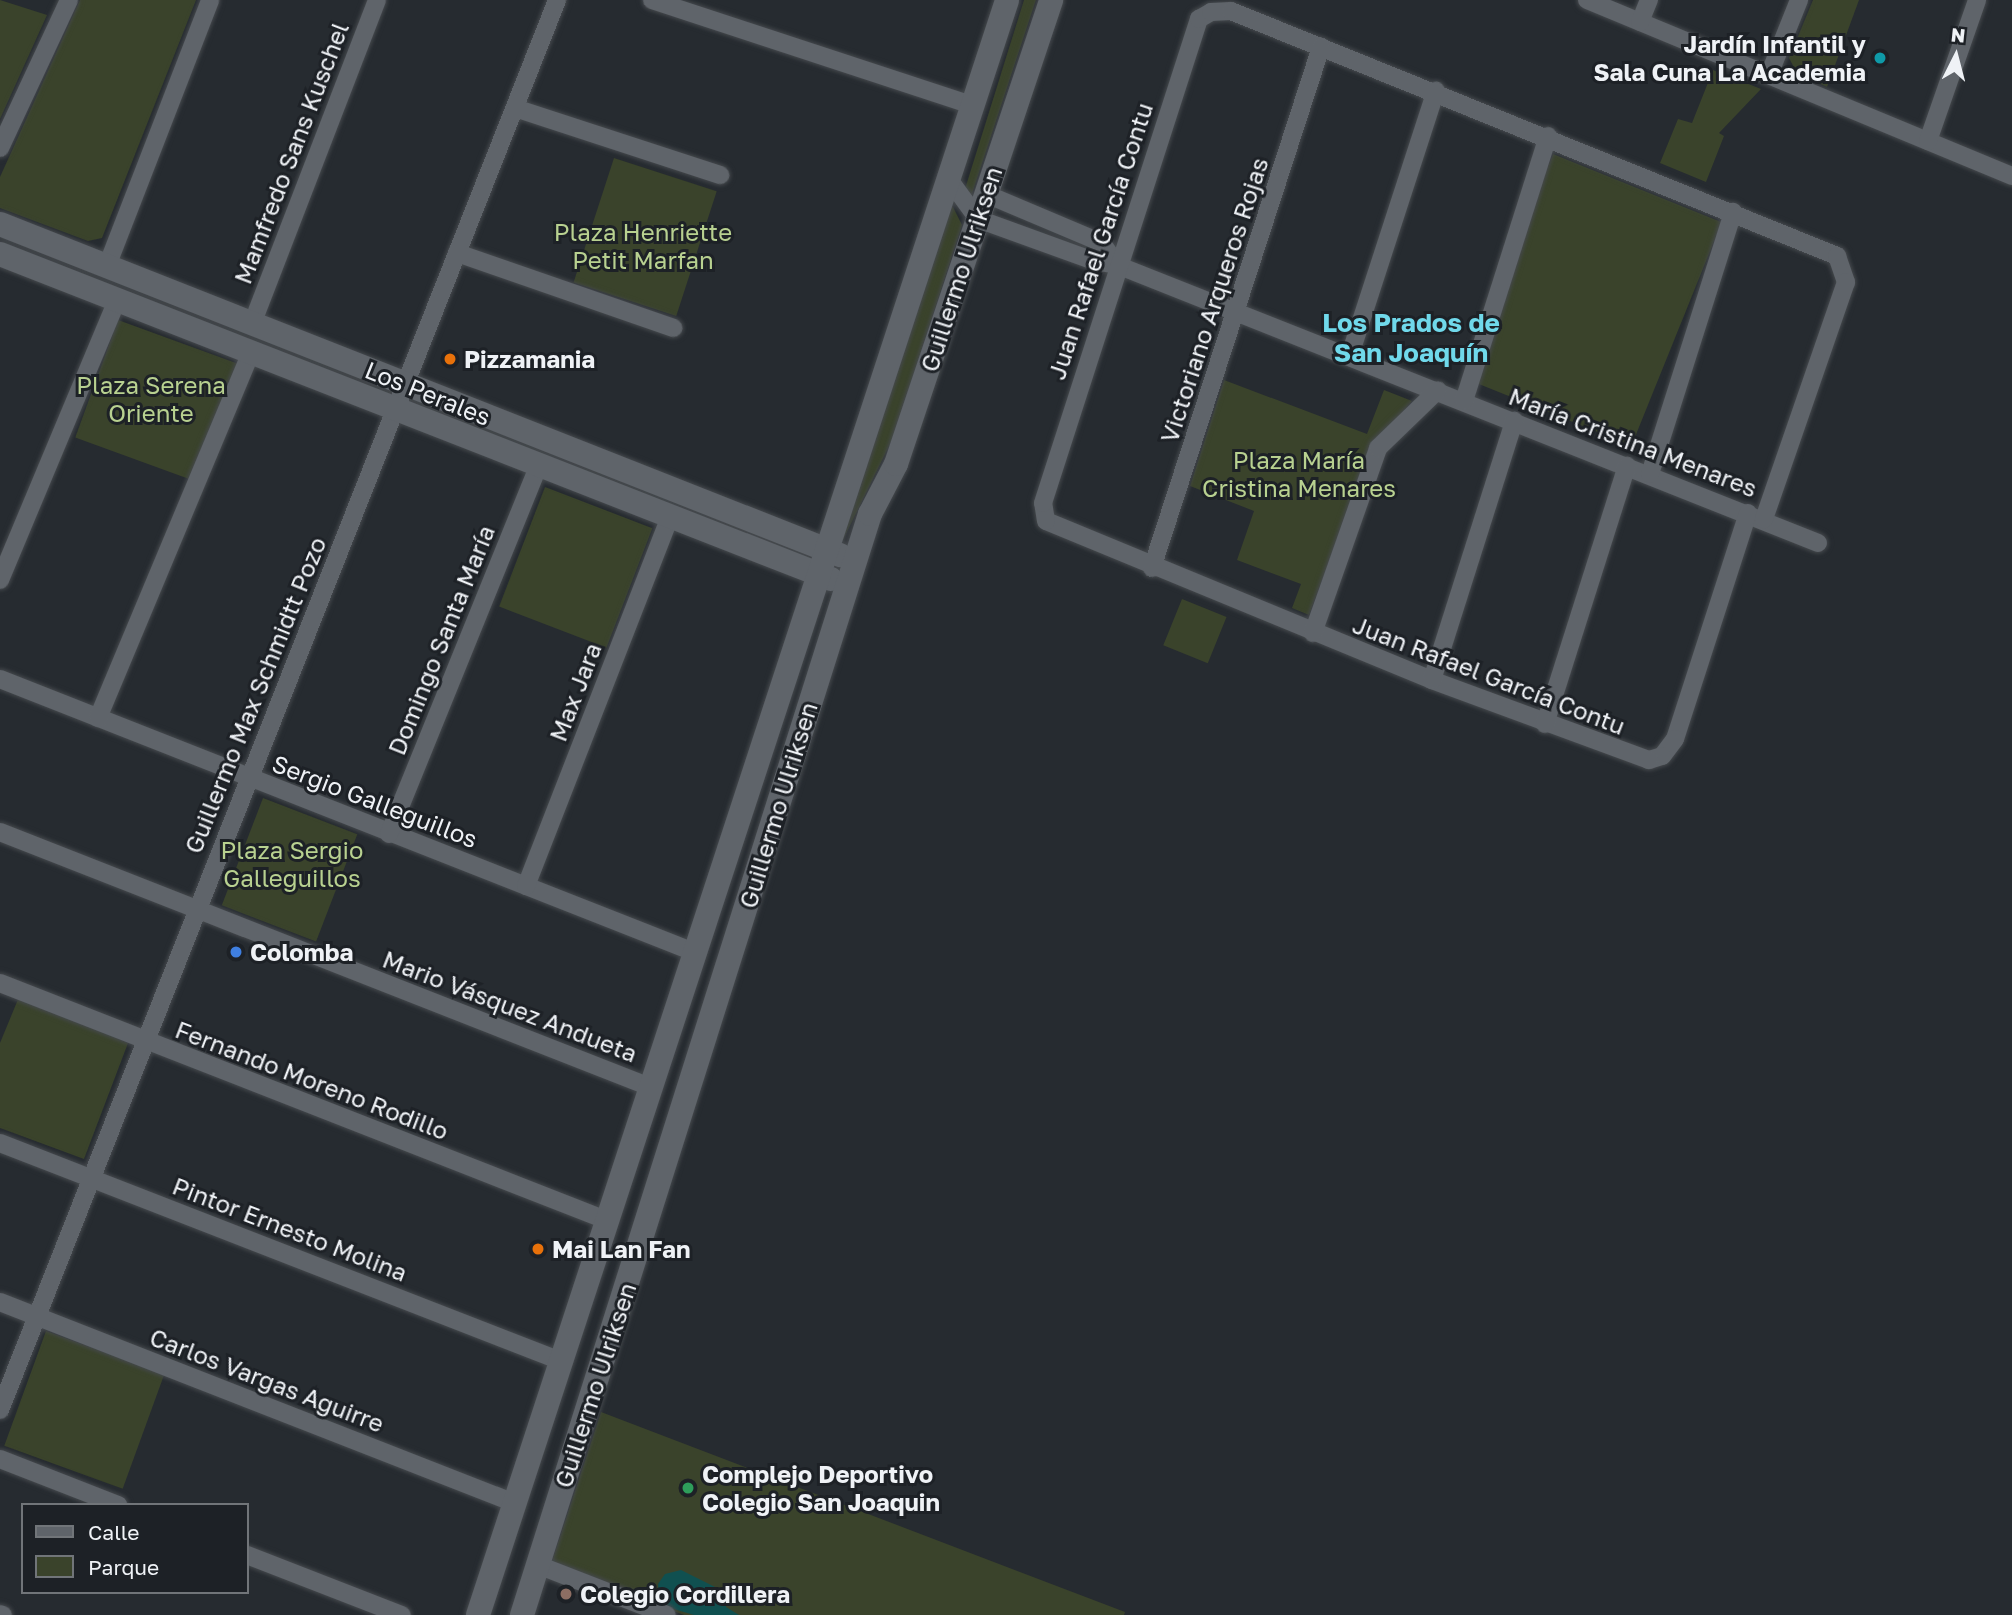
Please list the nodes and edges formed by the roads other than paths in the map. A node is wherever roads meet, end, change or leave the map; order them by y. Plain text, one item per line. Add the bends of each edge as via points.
1 (69, 0) edge
2 (211, 0) edge
3 (377, 0) edge
4 (557, 0) edge
5 (652, 0) edge
6 (1007, 0) edge
7 (1051, 0) edge
8 (1587, 0) edge
9 (1649, 0) edge
10 (1799, 0) edge
11 (1977, 0) edge
12 (1609, 4) edge
13 (1640, 22) junction
14 (1321, 47) junction
15 (1769, 75) junction
16 (1436, 91) junction
17 (972, 105) junction
18 (515, 108) junction
19 (1548, 136) junction
20 (1928, 141) junction
21 (0, 148) edge
22 (720, 175) dead end
23 (2012, 176) edge
24 (948, 178) junction
25 (986, 194) junction
26 (1733, 212) junction
27 (978, 219) junction
28 (0, 225) edge
29 (457, 253) junction
30 (0, 254) edge
31 (1117, 265) junction
32 (107, 266) junction
33 (117, 300) junction
34 (1237, 312) junction
35 (252, 324) junction
36 (673, 328) dead end
37 (251, 352) junction
38 (1350, 355) junction
39 (405, 384) junction
40 (1438, 390) junction
41 (1464, 401) junction
42 (395, 409) junction
43 (1514, 421) junction
44 (538, 465) junction
45 (1628, 466) junction
46 (1650, 474) junction
47 (670, 516) junction
48 (1756, 516) junction
49 (1818, 543) dead end
50 (825, 550) junction
51 (1152, 568) junction
52 (851, 573) junction
53 (817, 574) junction
54 (0, 580) edge
55 (1313, 633) junction
56 (0, 679) edge
57 (1432, 680) junction
58 (97, 718) junction
59 (1545, 724) junction
60 (247, 777) junction
61 (0, 832) edge
62 (390, 834) junction
63 (526, 886) junction
64 (197, 910) junction
65 (694, 952) junction
66 (0, 983) edge
67 (145, 1041) junction
68 (650, 1087) junction
69 (0, 1143) edge
70 (90, 1178) junction
71 (606, 1220) junction
72 (0, 1302) edge
73 (36, 1317) junction
74 (562, 1361) junction
75 (0, 1410) edge
76 (0, 1459) edge
77 (113, 1503) edge
78 (517, 1504) junction
79 (248, 1555) edge
80 (538, 1565) junction
81 (402, 1615) edge
82 (478, 1615) edge
83 (522, 1615) edge
84 (667, 1615) edge

1 - 21 street
2 - 32 street
3 - 35 street, Mamfredo Sans Kuschel
4 - 18 street, Guillermo Max Schmidtt Pozo
5 - 17 street
6 - 17 main road, Guillermo Ulriksen
7 - 25 main road, Guillermo Ulriksen
8 - 12 street
9 - 13 street
10 - 15 street
11 - 20 street
12 - 13 street
13 - 15 street
14 - 16 street, Juan Rafael García Contu
14 - 31 street, Juan Rafael García Contu via 1231,11 1211,12 1199,19
14 - 34 street, Victoriano Arqueros Rojas
15 - 20 street
16 - 19 street, Juan Rafael García Contu
16 - 38 street
17 - 24 main road, Guillermo Ulriksen
18 - 22 street
18 - 29 street, Guillermo Max Schmidtt Pozo
19 - 26 street, Juan Rafael García Contu
19 - 41 street
20 - 23 street
24 - 27 street
24 - 50 main road, Guillermo Ulriksen
25 - 27 main road, Guillermo Ulriksen
25 - 31 street, María Cristina Menares via 1102,243
26 - 46 street
26 - 48 street, Juan Rafael García Contu via 1831,252 1846,275
27 - 31 street, María Cristina Menares
27 - 52 main road, Guillermo Ulriksen via 896,464 870,514
28 - 32 main road, Los Perales
29 - 36 street
29 - 39 street, Guillermo Max Schmidtt Pozo
30 - 33 main road, Los Perales
31 - 34 street, María Cristina Menares
31 - 51 street, Juan Rafael García Contu via 1042,516 1051,526
32 - 35 main road, Los Perales
33 - 37 main road, Los Perales
33 - 54 street
34 - 38 street, María Cristina Menares
34 - 51 street, Victoriano Arqueros Rojas
35 - 39 main road, Los Perales
37 - 42 main road, Los Perales
37 - 58 street
38 - 40 street, María Cristina Menares
39 - 42 street, Guillermo Max Schmidtt Pozo
39 - 50 main road, Los Perales
40 - 41 street, María Cristina Menares
40 - 55 street via 1378,448
41 - 43 street, María Cristina Menares
42 - 44 main road, Los Perales
42 - 60 street, Guillermo Max Schmidtt Pozo
43 - 45 street, María Cristina Menares
43 - 57 street
44 - 47 main road, Los Perales
44 - 62 street, Domingo Santa María
45 - 46 street, María Cristina Menares
45 - 59 street
46 - 48 street, María Cristina Menares
47 - 53 main road, Los Perales
47 - 63 street, Max Jara
48 - 49 street, María Cristina Menares
48 - 59 street, Juan Rafael García Contu via 1667,751 1642,760
50 - 52 main road, Los Perales
50 - 53 main road, Guillermo Ulriksen
51 - 55 street, Juan Rafael García Contu
52 - 53 main road, Los Perales
52 - 80 main road, Guillermo Ulriksen
53 - 65 main road, Guillermo Ulriksen
55 - 57 street, Juan Rafael García Contu
56 - 58 street, Sergio Galleguillos
57 - 59 street, Juan Rafael García Contu
58 - 60 street, Sergio Galleguillos
60 - 62 street, Sergio Galleguillos
60 - 64 street, Guillermo Max Schmidtt Pozo
61 - 64 street, Mario Vásquez Andueta
62 - 63 street, Sergio Galleguillos
63 - 65 street, Sergio Galleguillos
64 - 67 street, Guillermo Max Schmidtt Pozo
64 - 68 street, Mario Vásquez Andueta
65 - 68 main road, Guillermo Ulriksen
66 - 67 street, Fernando Moreno Rodillo
67 - 70 street, Guillermo Max Schmidtt Pozo
67 - 71 street, Fernando Moreno Rodillo
68 - 71 main road, Guillermo Ulriksen
69 - 70 street, Pintor Ernesto Molina
70 - 73 street, Guillermo Max Schmidtt Pozo
70 - 74 street, Pintor Ernesto Molina
71 - 74 main road, Guillermo Ulriksen
72 - 73 street, Carlos Vargas Aguirre
73 - 75 street, Guillermo Max Schmidtt Pozo
73 - 78 street, Carlos Vargas Aguirre
74 - 78 main road, Guillermo Ulriksen
76 - 77 street
78 - 82 main road, Guillermo Ulriksen
79 - 81 street
80 - 83 main road, Guillermo Ulriksen
80 - 84 street

